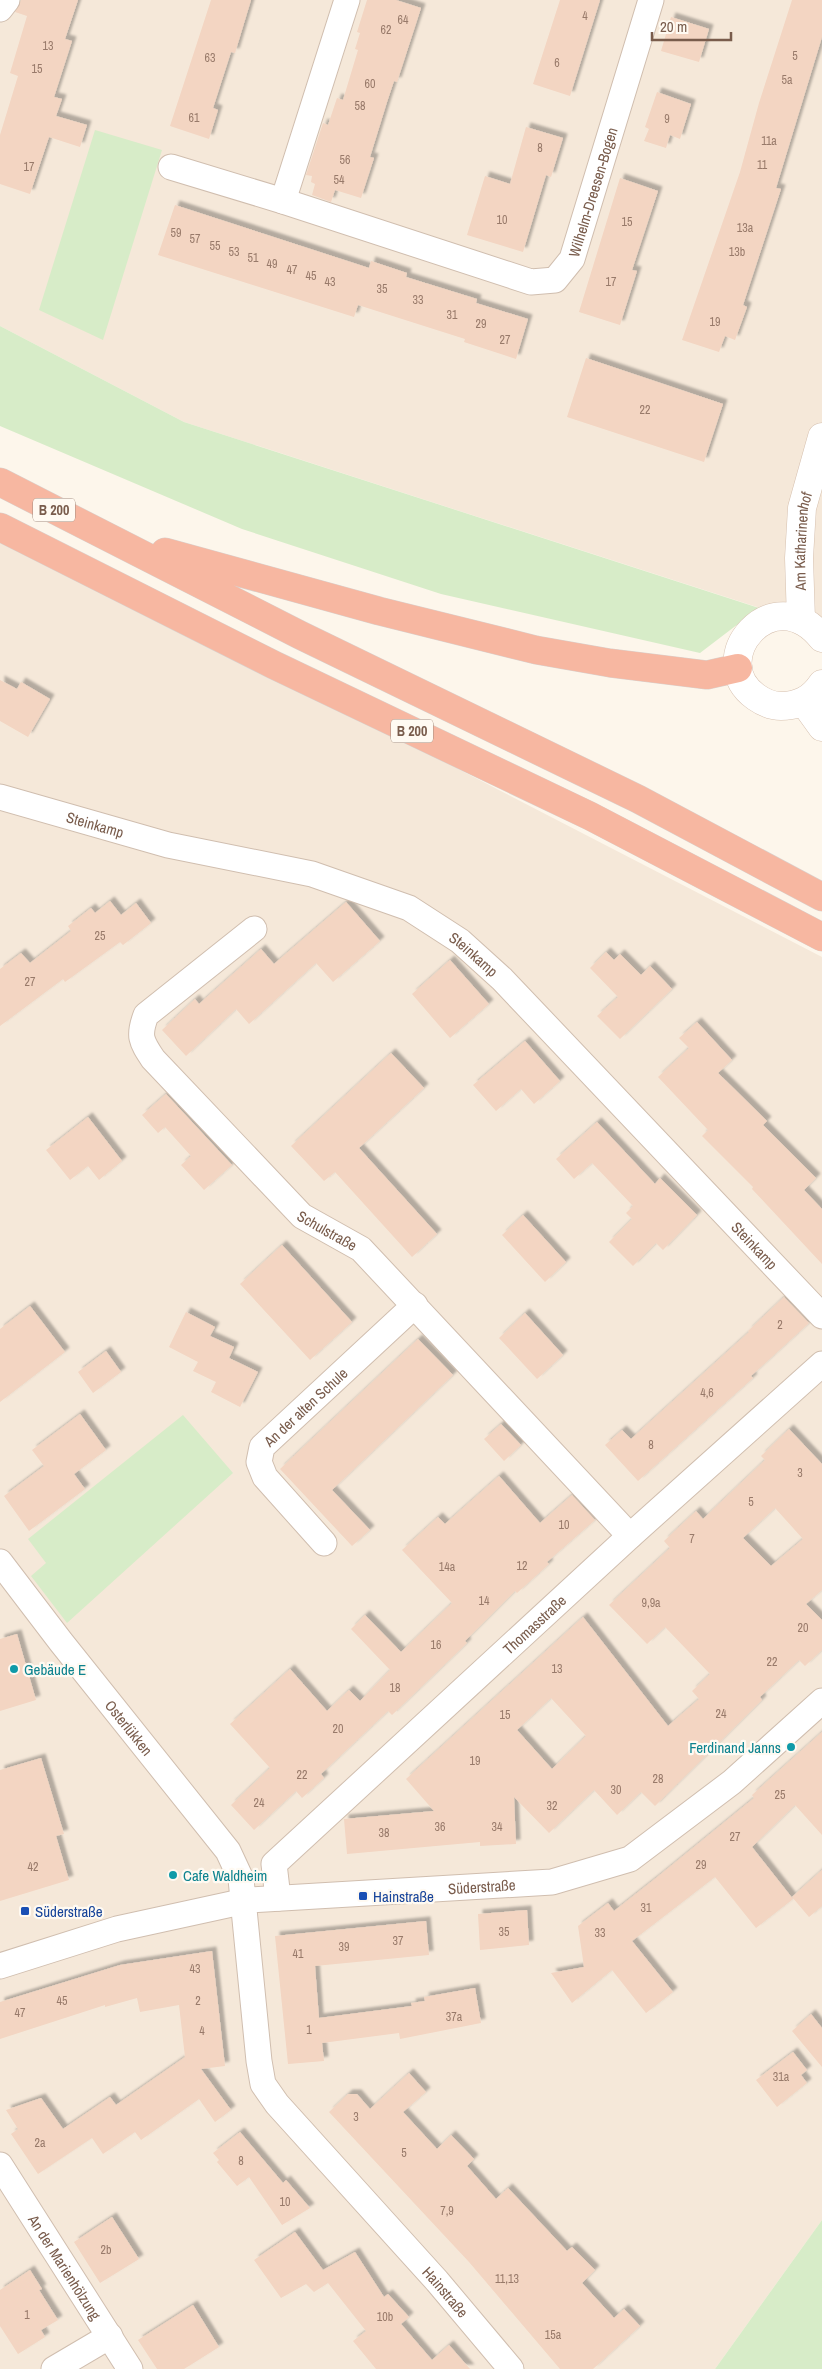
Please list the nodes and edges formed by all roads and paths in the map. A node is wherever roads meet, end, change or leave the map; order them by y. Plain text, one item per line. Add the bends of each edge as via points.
1 (7, 0) edge
2 (347, 0) edge
3 (651, 0) edge
4 (0, 9) edge
5 (171, 167) dead end
6 (283, 201) junction
7 (822, 437) edge
8 (0, 482) edge
9 (0, 527) edge
10 (108, 537) junction
11 (801, 620) junction
12 (822, 638) edge
13 (738, 668) junction
14 (813, 693) edge
15 (822, 727) edge
16 (0, 797) edge
17 (822, 897) edge
18 (254, 929) dead end
19 (822, 937) edge
20 (415, 1305) junction
21 (822, 1316) edge
22 (822, 1364) edge
23 (630, 1536) junction
24 (324, 1543) dead end
25 (0, 1562) edge
26 (822, 1701) edge
27 (278, 1898) junction
28 (244, 1901) junction
29 (0, 1966) edge
30 (0, 2165) edge
31 (110, 2336) junction
32 (54, 2369) edge
33 (130, 2369) edge
34 (512, 2369) edge

1 - 4 street
2 - 6 street
3 - 6 street, Wilhelm-Dreesen-Bogen via 572,259 555,280 531,282
5 - 6 street, Wilhelm-Dreesen-Bogen
7 - 11 main road, Am Katharinenhof via 802,508 799,558
8 - 10 highway, B 200
9 - 19 highway, B 200 via 274,665 590,816
10 - 13 highway via 536,650 707,675
10 - 17 highway, B 200 via 300,635 638,799
11 - 12 main road
11 - 13 main road via 788,616 774,617 750,630 742,641
13 - 14 main road via 742,682 763,702 790,706
14 - 15 main road
16 - 21 street, Steinkamp via 168,845 312,874 409,908 460,941 502,979
18 - 20 street, Schulstraße via 146,1015 140,1030 142,1043 153,1060 302,1216 362,1249
20 - 23 street, Schulstraße
20 - 24 street, An der alten Schule via 262,1447 259,1462 265,1476
22 - 23 street, Thomasstraße
23 - 27 street, Thomasstraße via 274,1864
25 - 28 street, Osterlükken via 228,1851 241,1879
26 - 27 street, Süderstraße via 732,1782 630,1859 552,1882
27 - 28 street, Süderstraße
28 - 29 street, Süderstraße via 117,1929
28 - 34 street, Hainstraße via 263,2084 277,2104
30 - 31 street, An der Marienhölzung
31 - 32 street
31 - 33 street, An der Marienhölzung

